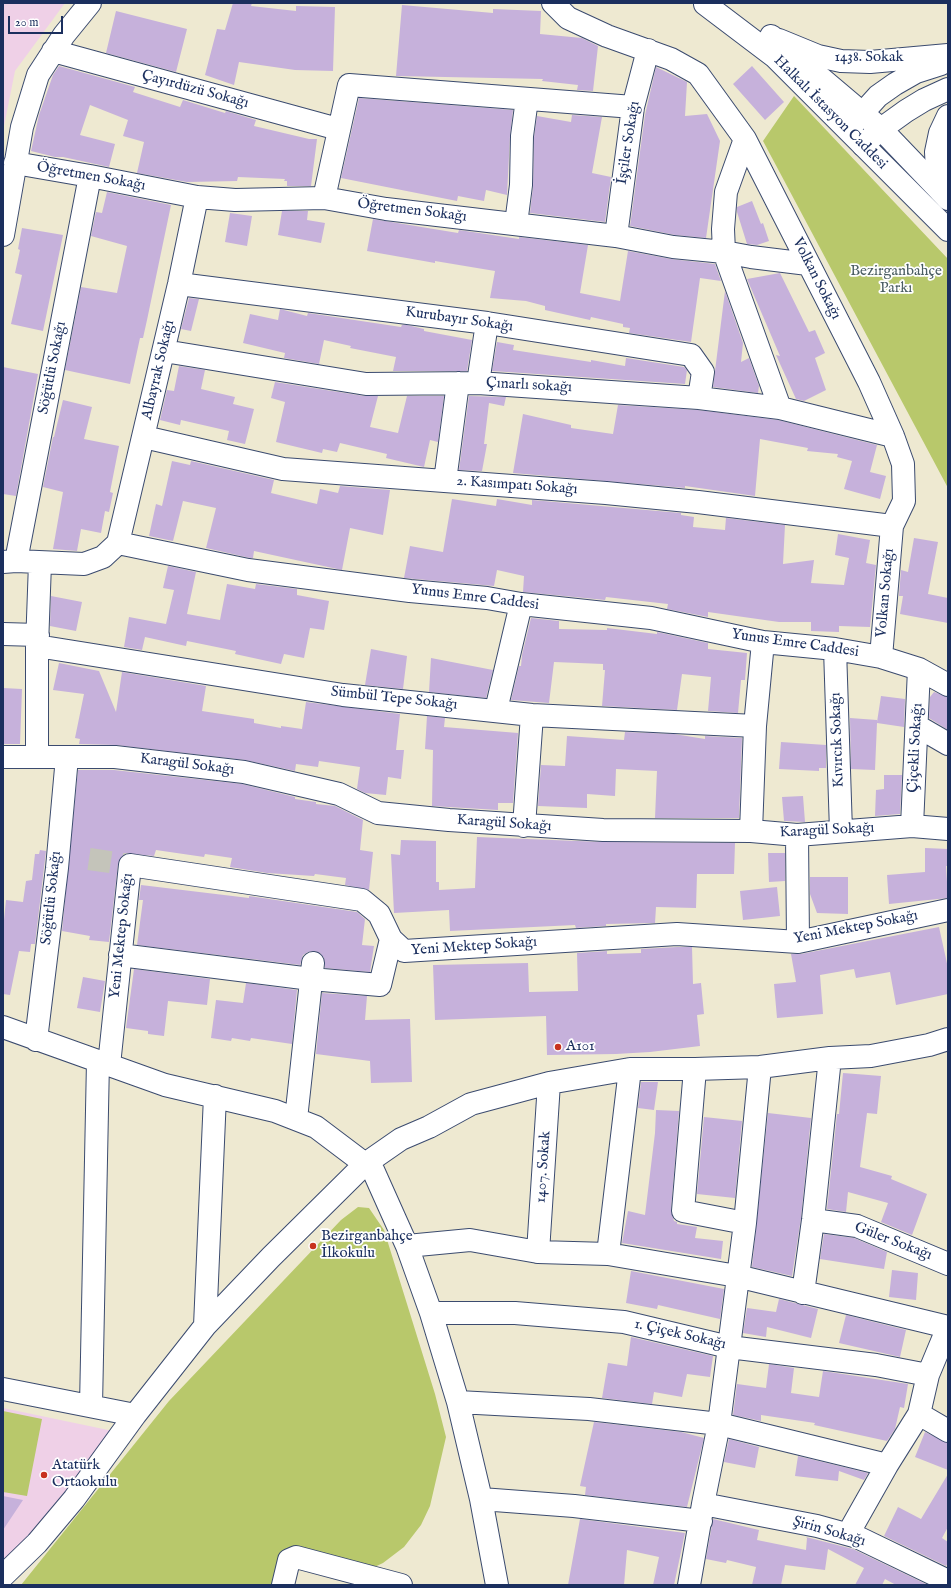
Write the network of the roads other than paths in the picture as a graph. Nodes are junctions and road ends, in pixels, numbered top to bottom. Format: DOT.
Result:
graph roads {
  1 [pos="90,3"];
  2 [pos="553,3"];
  3 [pos="703,4"];
  4 [pos="771,36"];
  5 [pos="648,50"];
  6 [pos="53,51"];
  7 [pos="948,55"];
  8 [pos="948,62"];
  9 [pos="948,90"];
  10 [pos="528,99"];
  11 [pos="633,107"];
  12 [pos="862,114"];
  13 [pos="948,116"];
  14 [pos="338,129"];
  15 [pos="881,129"];
  16 [pos="847,130"];
  17 [pos="745,139"];
  18 [pos="862,145"];
  19 [pos="16,163"];
  20 [pos="90,176"];
  21 [pos="945,196"];
  22 [pos="197,197"];
  23 [pos="324,198"];
  24 [pos="516,224"];
  25 [pos="948,230"];
  26 [pos="3,235"];
  27 [pos="616,236"];
  28 [pos="724,252"];
  29 [pos="808,264"];
  30 [pos="179,284"];
  31 [pos="487,323"];
  32 [pos="164,351"];
  33 [pos="468,383"];
  34 [pos="699,398"];
  35 [pos="780,408"];
  36 [pos="893,436"];
  37 [pos="144,437"];
  38 [pos="445,481"];
  39 [pos="892,526"];
  40 [pos="118,543"];
  41 [pos="9,561"];
  42 [pos="40,563"];
  43 [pos="520,604"];
  44 [pos="3,634"];
  45 [pos="37,640"];
  46 [pos="763,642"];
  47 [pos="835,649"];
  48 [pos="881,657"];
  49 [pos="919,669"];
  50 [pos="948,685"];
  51 [pos="496,710"];
  52 [pos="532,715"];
  53 [pos="755,726"];
  54 [pos="917,726"];
  55 [pos="948,744"];
  56 [pos="3,757"];
  57 [pos="37,757"];
  58 [pos="67,757"];
  59 [pos="524,826"];
  60 [pos="912,826"];
  61 [pos="948,829"];
  62 [pos="751,831"];
  63 [pos="841,831"];
  64 [pos="797,835"];
  65 [pos="948,910"];
  66 [pos="391,939"];
  67 [pos="798,942"];
  68 [pos="120,955"];
  69 [pos="312,971"];
  70 [pos="3,1027"];
  71 [pos="948,1039"];
  72 [pos="36,1040"];
  73 [pos="830,1058"];
  74 [pos="103,1063"];
  75 [pos="760,1067"];
  76 [pos="630,1069"];
  77 [pos="695,1070"];
  78 [pos="549,1083"];
  79 [pos="215,1096"];
  80 [pos="296,1119"];
  81 [pos="365,1164"];
  82 [pos="813,1220"];
  83 [pos="745,1223"];
  84 [pos="407,1246"];
  85 [pos="538,1252"];
  86 [pos="608,1254"];
  87 [pos="948,1264"];
  88 [pos="737,1276"];
  89 [pos="803,1293"];
  90 [pos="431,1313"];
  91 [pos="206,1326"];
  92 [pos="948,1327"];
  93 [pos="729,1347"];
  94 [pos="928,1375"];
  95 [pos="3,1389"];
  96 [pos="458,1402"];
  97 [pos="91,1406"];
  98 [pos="919,1414"];
  99 [pos="134,1415"];
  100 [pos="719,1424"];
  101 [pos="948,1431"];
  102 [pos="887,1466"];
  103 [pos="481,1500"];
  104 [pos="702,1512"];
  105 [pos="848,1534"];
  106 [pos="3,1576"];
  107 [pos="948,1581"];
  108 [pos="283,1585"];
  109 [pos="400,1585"];
  110 [pos="497,1585"];
  111 [pos="689,1585"];
  1 -- 6 [label="street"];
  2 -- 5 [label="street, Volkan Sokağı"];
  3 -- 4 [label="street, Halkalı İstasyon Caddesi"];
  3 -- 16 [label="street, Halkalı İstasyon Caddesi"];
  4 -- 7 [label="street, 1438. Sokak"];
  4 -- 12 [label="street, Halkalı İstasyon Caddesi"];
  5 -- 11 [label="street, İşçiler Sokağı"];
  5 -- 17 [label="street, Volkan Sokağı"];
  6 -- 14 [label="street, Çayırdüzü Sokağı"];
  6 -- 19 [label="street"];
  8 -- 12 [label="street, 1438. Sokak"];
  9 -- 15 [label="street"];
  10 -- 11 [label="street"];
  10 -- 14 [label="street"];
  10 -- 24 [label="street"];
  11 -- 27 [label="street, İşçiler Sokağı"];
  12 -- 15 [label="street, Halkalı İstasyon Caddesi"];
  12 -- 16 [label="street, 1438. Sokak"];
  13 -- 21 [label="street"];
  14 -- 23 [label="street"];
  15 -- 18 [label="street"];
  15 -- 21 [label="street, Halkalı İstasyon Caddesi"];
  16 -- 18 [label="street, Halkalı İstasyon Caddesi"];
  17 -- 28 [label="street"];
  17 -- 29 [label="street, Volkan Sokağı"];
  18 -- 25 [label="street, Halkalı İstasyon Caddesi"];
  19 -- 20 [label="street, Öğretmen Sokağı"];
  19 -- 26 [label="street"];
  20 -- 22 [label="street, Öğretmen Sokağı"];
  20 -- 41 [label="street, Söğütlü Sokağı"];
  22 -- 23 [label="street, Öğretmen Sokağı"];
  22 -- 30 [label="street, Albayrak Sokağı"];
  23 -- 24 [label="street, Öğretmen Sokağı"];
  24 -- 27 [label="street, Öğretmen Sokağı"];
  27 -- 28 [label="street, Öğretmen Sokağı"];
  28 -- 29 [label="street, Öğretmen Sokağı"];
  28 -- 35 [label="street"];
  29 -- 36 [label="street, Volkan Sokağı"];
  30 -- 31 [label="street, Kurubayır Sokağı"];
  30 -- 32 [label="street, Albayrak Sokağı"];
  31 -- 33 [label="street"];
  31 -- 34 [label="street, Kurubayır Sokağı"];
  32 -- 33 [label="street, Çınarlı sokağı"];
  32 -- 37 [label="street, Albayrak Sokağı"];
  33 -- 34 [label="street, Çınarlı sokağı"];
  33 -- 38 [label="street"];
  34 -- 35 [label="street, Çınarlı sokağı"];
  35 -- 36 [label="street, Çınarlı sokağı"];
  36 -- 39 [label="street, Volkan Sokağı"];
  37 -- 38 [label="street, 2. Kasımpatı Sokağı"];
  37 -- 40 [label="street, Albayrak Sokağı"];
  38 -- 39 [label="street, 2. Kasımpatı Sokağı"];
  39 -- 48 [label="street, Volkan Sokağı"];
  40 -- 42 [label="street"];
  40 -- 43 [label="street, Yunus Emre Caddesi"];
  41 -- 42 [label="street"];
  42 -- 45 [label="street"];
  43 -- 46 [label="street, Yunus Emre Caddesi"];
  43 -- 51 [label="street"];
  44 -- 45 [label="street, Sümbül Tepe Sokağı"];
  45 -- 51 [label="street, Sümbül Tepe Sokağı"];
  45 -- 57 [label="street"];
  46 -- 47 [label="street, Yunus Emre Caddesi"];
  46 -- 53 [label="street"];
  47 -- 48 [label="street, Yunus Emre Caddesi"];
  47 -- 63 [label="street, Kıvırcık Sokağı"];
  48 -- 49 [label="street, Yunus Emre Caddesi"];
  49 -- 50 [label="street, Yunus Emre Caddesi"];
  49 -- 54 [label="street, Çiçekli Sokağı"];
  51 -- 52 [label="street, Sümbül Tepe Sokağı"];
  52 -- 53 [label="street, Sümbül Tepe Sokağı"];
  52 -- 59 [label="street"];
  53 -- 62 [label="street"];
  54 -- 55 [label="street"];
  54 -- 60 [label="street, Çiçekli Sokağı"];
  56 -- 57 [label="street, Karagül Sokağı"];
  57 -- 58 [label="street, Karagül Sokağı"];
  58 -- 59 [label="street, Karagül Sokağı"];
  58 -- 72 [label="street, Söğütlü Sokağı"];
  59 -- 62 [label="street, Karagül Sokağı"];
  60 -- 61 [label="street, Karagül Sokağı"];
  60 -- 63 [label="street, Karagül Sokağı"];
  62 -- 64 [label="street, Karagül Sokağı"];
  63 -- 64 [label="street, Karagül Sokağı"];
  64 -- 67 [label="street"];
  65 -- 67 [label="street, Yeni Mektep Sokağı"];
  66 -- 67 [label="street, Yeni Mektep Sokağı"];
  66 -- 68 [label="street, Yeni Mektep Sokağı"];
  66 -- 69 [label="street"];
  68 -- 69 [label="street"];
  68 -- 74 [label="street, Yeni Mektep Sokağı"];
  69 -- 80 [label="street"];
  70 -- 72 [label="street"];
  71 -- 73 [label="street"];
  72 -- 74 [label="street"];
  73 -- 75 [label="street"];
  73 -- 82 [label="street"];
  74 -- 79 [label="street"];
  74 -- 97 [label="street, Yeni Mektep Sokağı"];
  75 -- 77 [label="street"];
  75 -- 83 [label="street"];
  76 -- 77 [label="street"];
  76 -- 78 [label="street"];
  76 -- 86 [label="street"];
  77 -- 83 [label="street"];
  78 -- 81 [label="street"];
  78 -- 85 [label="street, 1407. Sokak"];
  79 -- 80 [label="street"];
  79 -- 91 [label="street"];
  80 -- 81 [label="street"];
  81 -- 84 [label="street"];
  81 -- 91 [label="street"];
  82 -- 87 [label="street, Güler Sokağı"];
  82 -- 89 [label="street"];
  83 -- 88 [label="street"];
  84 -- 85 [label="street"];
  84 -- 90 [label="street"];
  85 -- 86 [label="street"];
  86 -- 88 [label="street"];
  88 -- 89 [label="street"];
  88 -- 93 [label="street"];
  89 -- 92 [label="street"];
  90 -- 93 [label="street, 1. Çiçek Sokağı"];
  90 -- 96 [label="street"];
  91 -- 99 [label="street"];
  92 -- 94 [label="street"];
  93 -- 94 [label="street, 1. Çiçek Sokağı"];
  93 -- 100 [label="street"];
  94 -- 98 [label="street"];
  95 -- 97 [label="street"];
  96 -- 100 [label="street"];
  96 -- 103 [label="street"];
  97 -- 99 [label="street"];
  98 -- 101 [label="street"];
  98 -- 102 [label="street"];
  99 -- 106 [label="street"];
  100 -- 102 [label="street"];
  100 -- 104 [label="street"];
  102 -- 105 [label="street"];
  103 -- 104 [label="street, Şirin Sokağı"];
  103 -- 110 [label="street"];
  104 -- 105 [label="street, Şirin Sokağı"];
  104 -- 111 [label="street"];
  105 -- 107 [label="street, Şirin Sokağı"];
  108 -- 109 [label="street"];
}
